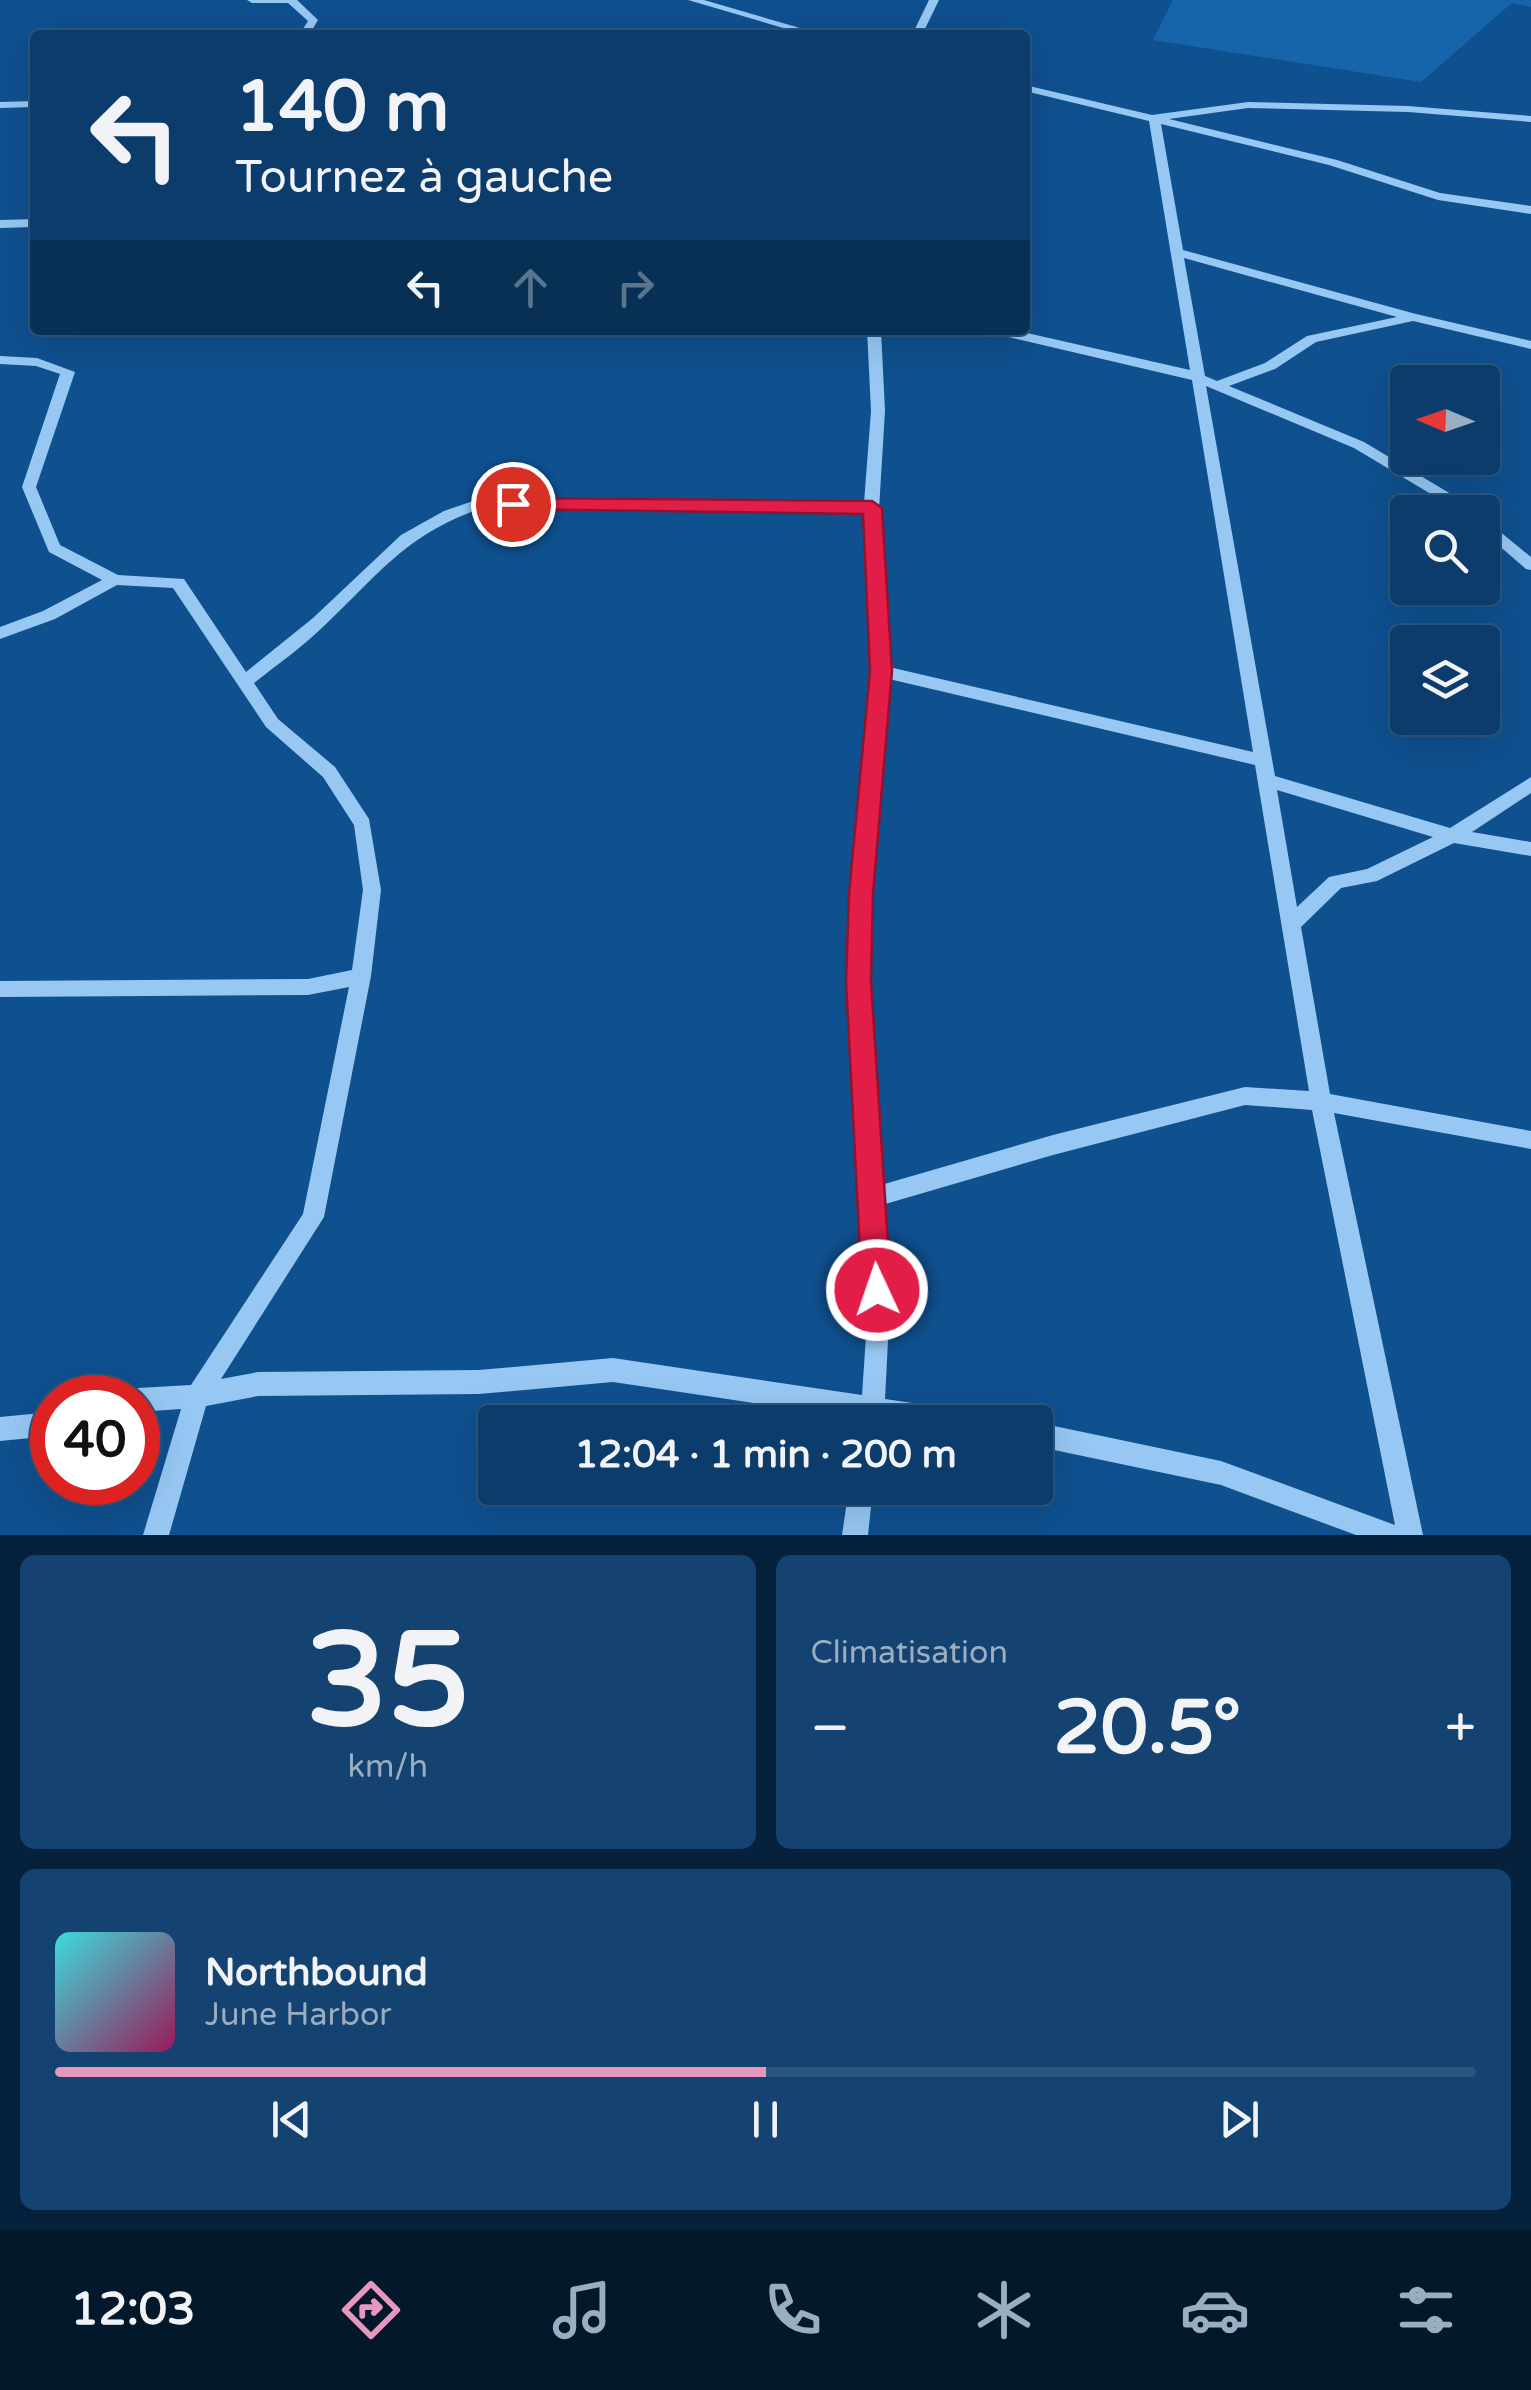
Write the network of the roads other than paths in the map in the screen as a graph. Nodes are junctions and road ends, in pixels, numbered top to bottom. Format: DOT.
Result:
graph roads {
  1 [pos="252,0"];
  2 [pos="290,0"];
  3 [pos="693,0"];
  4 [pos="934,0"];
  5 [pos="307,30"];
  6 [pos="801,30"];
  7 [pos="919,30"];
  8 [pos="1030,89"];
  9 [pos="0,104"];
  10 [pos="30,104"];
  11 [pos="1154,118"];
  12 [pos="1531,119"];
  13 [pos="1531,210"];
  14 [pos="30,223"];
  15 [pos="0,224"];
  16 [pos="1177,252"];
  17 [pos="1412,317"];
  18 [pos="874,335"];
  19 [pos="1017,335"];
  20 [pos="1531,345"];
  21 [pos="0,360"];
  22 [pos="1198,378"];
  23 [pos="1218,386"];
  24 [pos="1444,495"];
  25 [pos="872,508"];
  26 [pos="1500,538"];
  27 [pos="1531,565"];
  28 [pos="114,580"];
  29 [pos="0,633"];
  30 [pos="881,671"];
  31 [pos="246,681"];
  32 [pos="1267,771"];
  33 [pos="1531,784"];
  34 [pos="1452,836"];
  35 [pos="1531,849"];
  36 [pos="1293,923"];
  37 [pos="361,976"];
  38 [pos="0,990"];
  39 [pos="1321,1101"];
  40 [pos="1531,1140"];
  41 [pos="872,1198"];
  42 [pos="196,1396"];
  43 [pos="160,1398"];
  44 [pos="810,1405"];
  45 [pos="873,1405"];
  46 [pos="30,1426"];
  47 [pos="0,1429"];
  48 [pos="1053,1438"];
  49 [pos="859,1505"];
  50 [pos="156,1535"];
  51 [pos="855,1535"];
  52 [pos="1390,1535"];
  53 [pos="1410,1535"];
  1 -- 2 [label="street"];
  2 -- 5 [label="street"];
  3 -- 6 [label="street"];
  4 -- 7 [label="street"];
  8 -- 11 [label="street"];
  9 -- 10 [label="street"];
  11 -- 12 [label="street"];
  11 -- 13 [label="street"];
  11 -- 16 [label="street"];
  14 -- 15 [label="street"];
  16 -- 17 [label="street"];
  16 -- 22 [label="street"];
  17 -- 20 [label="street"];
  17 -- 23 [label="street"];
  18 -- 25 [label="street"];
  19 -- 22 [label="street"];
  21 -- 28 [label="street"];
  22 -- 23 [label="street"];
  22 -- 32 [label="street"];
  23 -- 24 [label="street"];
  25 -- 30 [label="street"];
  25 -- 31 [label="street"];
  26 -- 27 [label="street"];
  28 -- 29 [label="street"];
  28 -- 31 [label="street"];
  30 -- 32 [label="street"];
  30 -- 41 [label="street"];
  31 -- 37 [label="street"];
  32 -- 34 [label="street"];
  32 -- 36 [label="street"];
  33 -- 34 [label="street"];
  34 -- 35 [label="street"];
  34 -- 36 [label="street"];
  36 -- 39 [label="street"];
  37 -- 38 [label="street"];
  37 -- 42 [label="street"];
  39 -- 40 [label="street"];
  39 -- 41 [label="street"];
  39 -- 53 [label="street"];
  41 -- 45 [label="street"];
  42 -- 43 [label="street"];
  42 -- 44 [label="street"];
  42 -- 50 [label="street"];
  46 -- 47 [label="street"];
  48 -- 52 [label="street"];
  49 -- 51 [label="street"];
}
